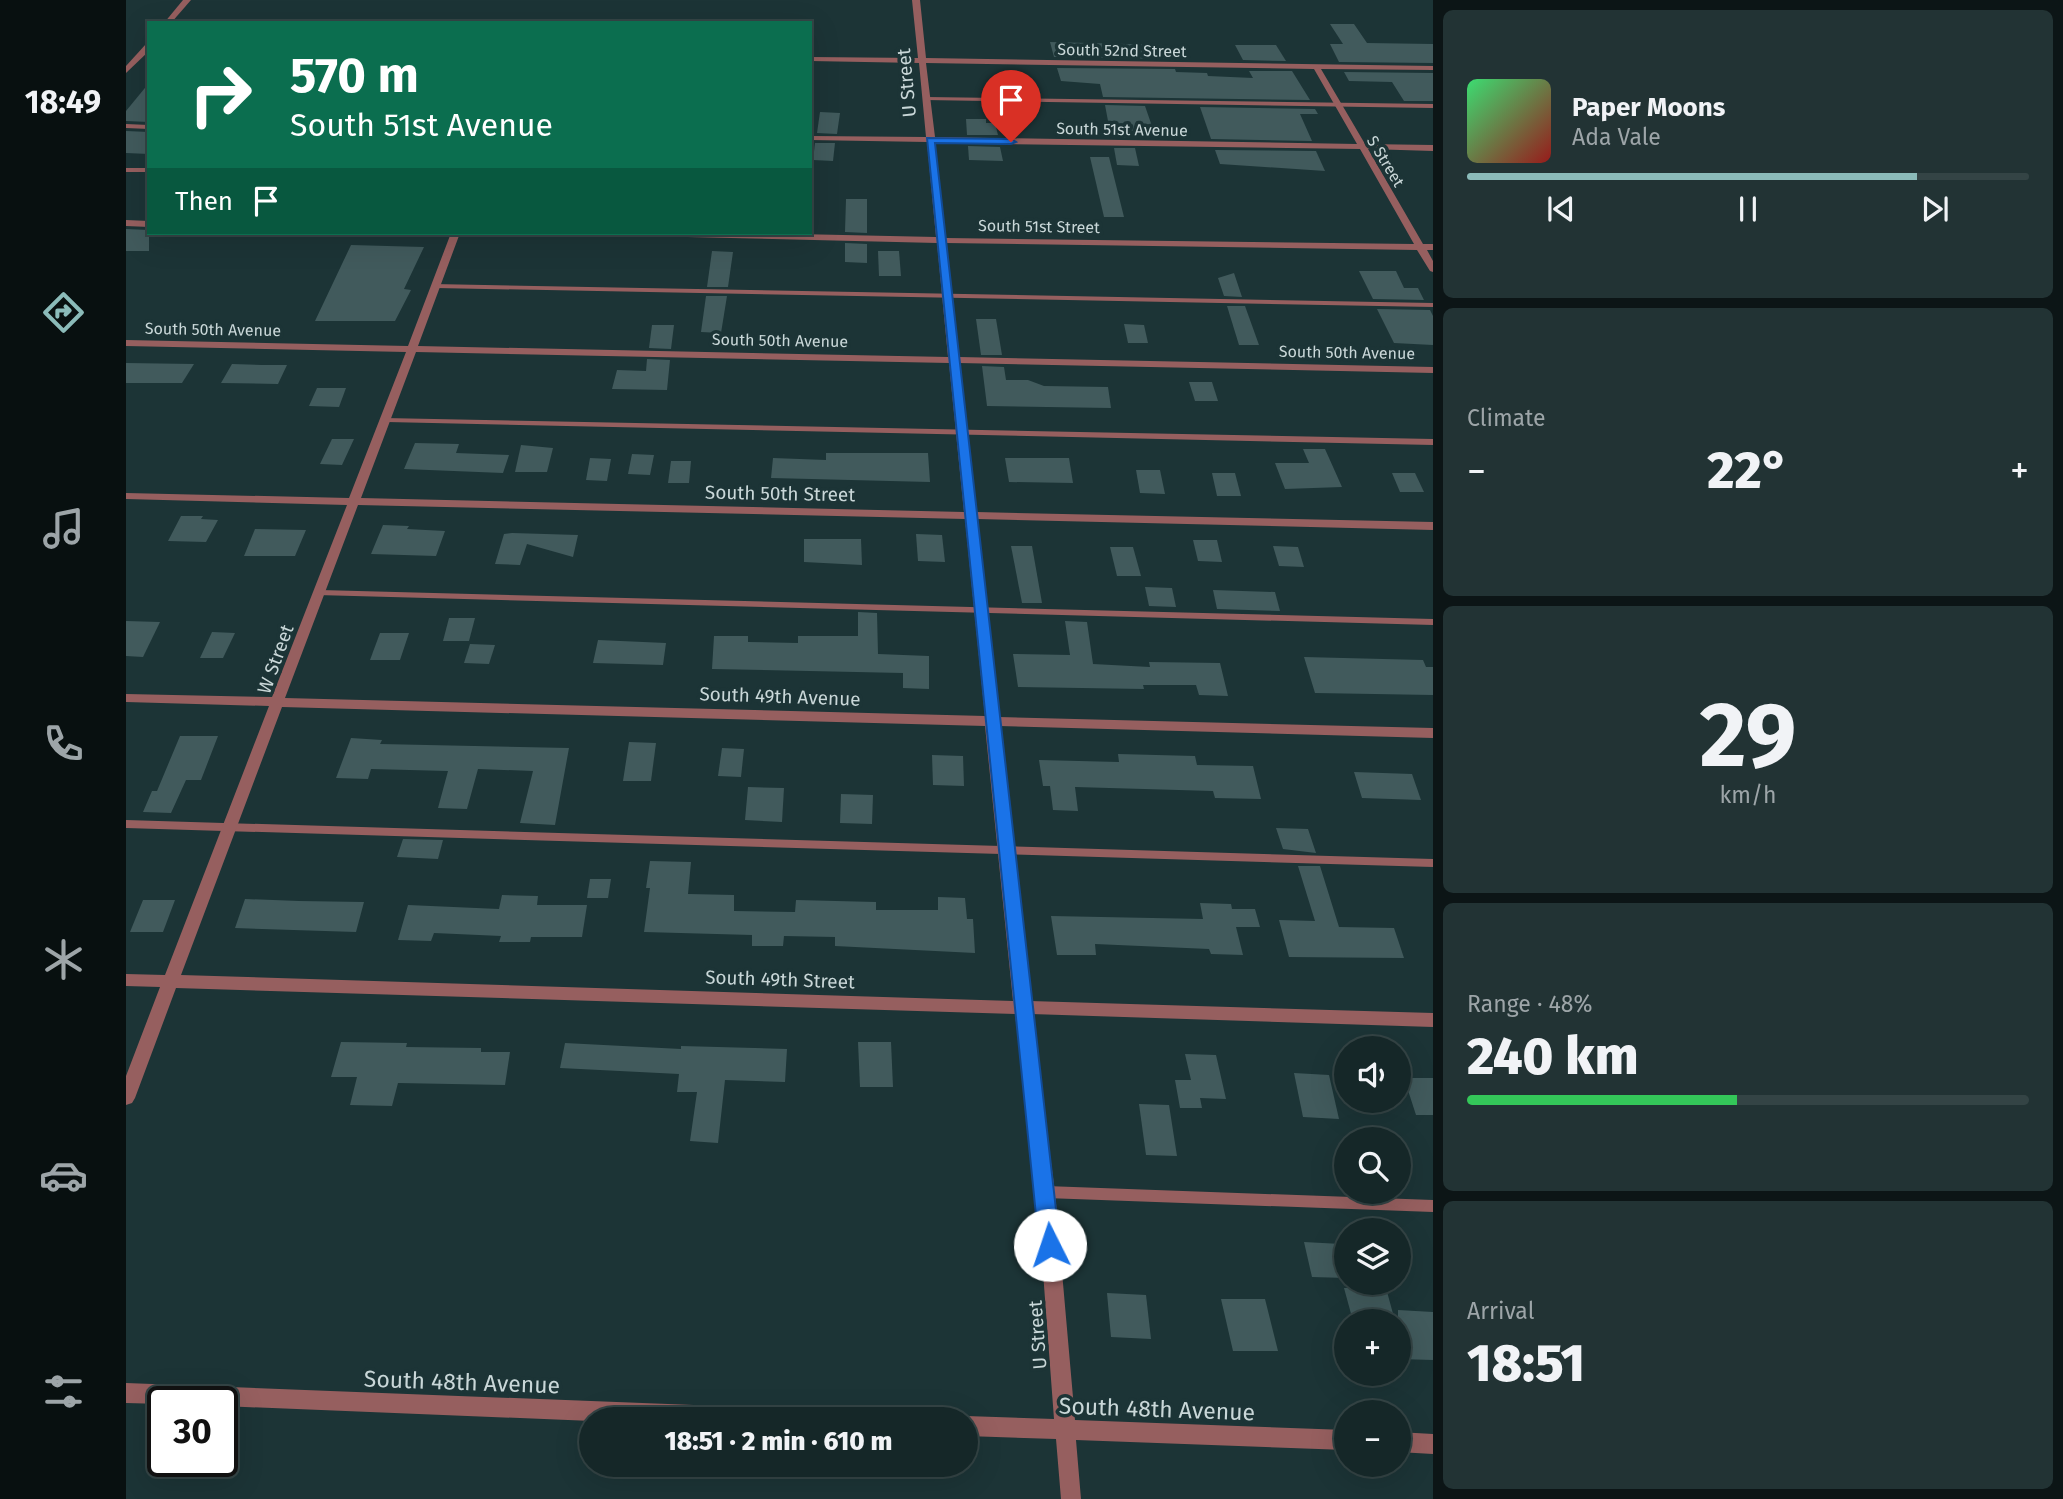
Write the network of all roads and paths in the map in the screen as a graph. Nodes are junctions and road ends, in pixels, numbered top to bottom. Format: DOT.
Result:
graph roads {
  1 [pos="187,0"];
  2 [pos="916,0"];
  3 [pos="169,21"];
  4 [pos="147,50"];
  5 [pos="812,60"];
  6 [pos="923,61"];
  7 [pos="1315,66"];
  8 [pos="1433,68"];
  9 [pos="126,71"];
  10 [pos="927,99"];
  11 [pos="1337,104"];
  12 [pos="1433,106"];
  13 [pos="126,126"];
  14 [pos="147,127"];
  15 [pos="812,138"];
  16 [pos="930,140"];
  17 [pos="1361,147"];
  18 [pos="1433,148"];
  19 [pos="126,170"];
  20 [pos="147,170"];
  21 [pos="126,223"];
  22 [pos="147,224"];
  23 [pos="456,235"];
  24 [pos="742,235"];
  25 [pos="939,239"];
  26 [pos="1422,247"];
  27 [pos="1433,247"];
  28 [pos="1433,269"];
  29 [pos="436,286"];
  30 [pos="946,294"];
  31 [pos="1433,305"];
  32 [pos="126,343"];
  33 [pos="414,349"];
  34 [pos="954,360"];
  35 [pos="1433,370"];
  36 [pos="387,420"];
  37 [pos="961,432"];
  38 [pos="1433,442"];
  39 [pos="126,496"];
  40 [pos="356,501"];
  41 [pos="970,515"];
  42 [pos="1433,526"];
  43 [pos="320,593"];
  44 [pos="980,610"];
  45 [pos="1433,622"];
  46 [pos="126,698"];
  47 [pos="280,702"];
  48 [pos="991,721"];
  49 [pos="1433,733"];
  50 [pos="126,824"];
  51 [pos="231,827"];
  52 [pos="1005,850"];
  53 [pos="1433,863"];
  54 [pos="126,980"];
  55 [pos="171,982"];
  56 [pos="1022,1007"];
  57 [pos="1433,1020"];
  58 [pos="126,1098"];
  59 [pos="1046,1192"];
  60 [pos="1433,1206"];
  61 [pos="126,1393"];
  62 [pos="579,1411"];
  63 [pos="978,1426"];
  64 [pos="1064,1430"];
  65 [pos="1334,1440"];
  66 [pos="1411,1443"];
  67 [pos="1433,1444"];
  68 [pos="1071,1499"];
  1 -- 3 [label="street"];
  2 -- 6 [label="street, U Street"];
  4 -- 9 [label="street"];
  5 -- 6 [label="street, South 52nd Street"];
  6 -- 7 [label="street, South 52nd Street"];
  6 -- 10 [label="street, U Street"];
  7 -- 8 [label="street, South 52nd Street"];
  7 -- 11 [label="street, S Street"];
  10 -- 11 [label="lane"];
  10 -- 16 [label="street, U Street"];
  11 -- 12 [label="lane"];
  11 -- 17 [label="street, S Street"];
  13 -- 14 [label="street"];
  15 -- 16 [label="street, South 51st Avenue"];
  16 -- 17 [label="street, South 51st Avenue"];
  16 -- 25 [label="street, U Street"];
  17 -- 18 [label="street, South 51st Avenue"];
  17 -- 26 [label="street, S Street"];
  19 -- 20 [label="lane"];
  21 -- 22 [label="street"];
  23 -- 29 [label="street, W Street"];
  24 -- 25 [label="street, South 51st Street"];
  25 -- 26 [label="street, South 51st Street"];
  25 -- 30 [label="street, U Street"];
  26 -- 27 [label="street, South 51st Street"];
  26 -- 28 [label="street, S Street"];
  29 -- 30 [label="lane"];
  29 -- 33 [label="street, W Street"];
  30 -- 31 [label="lane"];
  30 -- 34 [label="street, U Street"];
  32 -- 33 [label="street, South 50th Avenue"];
  33 -- 34 [label="street, South 50th Avenue"];
  33 -- 36 [label="street, W Street"];
  34 -- 35 [label="street, South 50th Avenue"];
  34 -- 37 [label="street, U Street"];
  36 -- 37 [label="lane"];
  36 -- 40 [label="street, W Street"];
  37 -- 38 [label="lane"];
  37 -- 41 [label="street, U Street"];
  39 -- 40 [label="street, South 50th Street"];
  40 -- 41 [label="street, South 50th Street"];
  40 -- 43 [label="street, W Street"];
  41 -- 42 [label="street, South 50th Street"];
  41 -- 44 [label="street, U Street"];
  43 -- 44 [label="lane"];
  43 -- 47 [label="street, W Street"];
  44 -- 45 [label="lane"];
  44 -- 48 [label="street, U Street"];
  46 -- 47 [label="street, South 49th Avenue"];
  47 -- 48 [label="street, South 49th Avenue"];
  47 -- 51 [label="street, W Street"];
  48 -- 49 [label="street, South 49th Avenue"];
  48 -- 52 [label="street, U Street"];
  50 -- 51 [label="lane"];
  51 -- 52 [label="lane"];
  51 -- 55 [label="street, W Street"];
  52 -- 53 [label="lane"];
  52 -- 56 [label="street, U Street"];
  54 -- 55 [label="street, South 49th Street"];
  55 -- 56 [label="street, South 49th Street"];
  55 -- 58 [label="street, W Street"];
  56 -- 57 [label="street, South 49th Street"];
  56 -- 59 [label="street, U Street"];
  59 -- 60 [label="lane"];
  59 -- 64 [label="street, U Street"];
  61 -- 62 [label="street, South 48th Avenue"];
  63 -- 64 [label="street, South 48th Avenue"];
  64 -- 65 [label="street, South 48th Avenue"];
  64 -- 68 [label="street, U Street"];
  66 -- 67 [label="street"];
}
